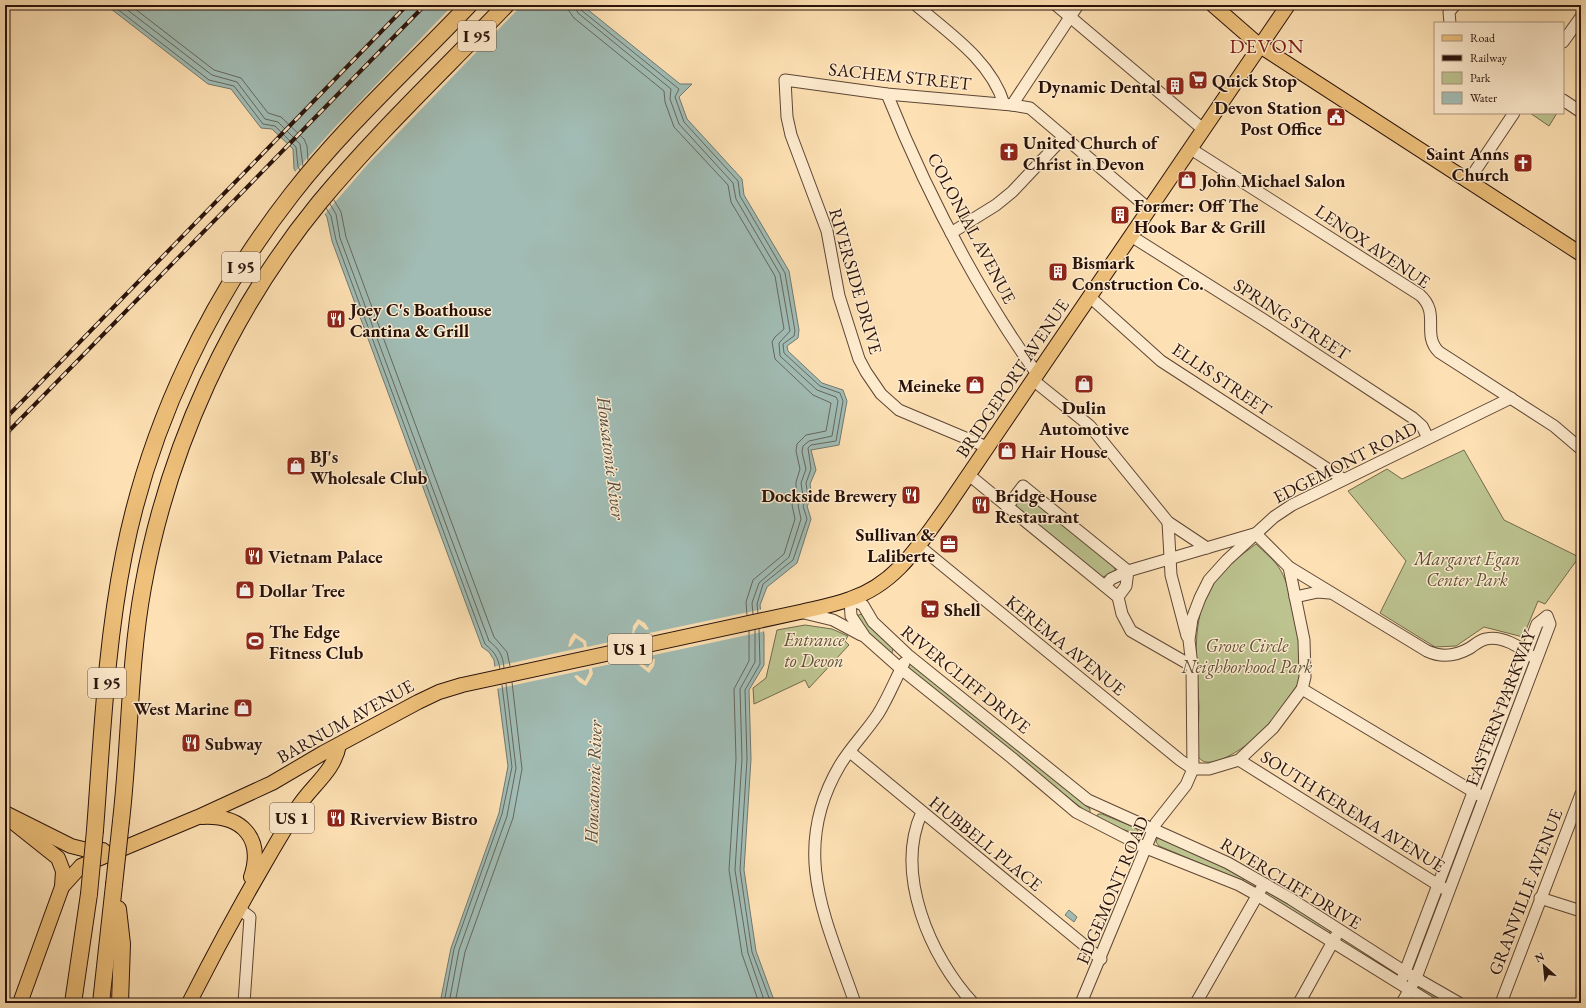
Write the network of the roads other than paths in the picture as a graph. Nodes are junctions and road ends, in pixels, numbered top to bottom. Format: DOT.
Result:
graph roads {
  1 [pos="469,5"];
  2 [pos="506,5"];
  3 [pos="916,5"];
  4 [pos="1056,5"];
  5 [pos="1078,5"];
  6 [pos="1213,5"];
  7 [pos="1288,5"];
  8 [pos="1070,17"];
  9 [pos="1581,17"];
  10 [pos="1564,41"];
  11 [pos="1260,46"];
  12 [pos="785,80"];
  13 [pos="887,94"];
  14 [pos="1564,101"];
  15 [pos="1008,104"];
  16 [pos="1581,112"];
  17 [pos="1513,114"];
  18 [pos="1204,130"];
  19 [pos="1063,138"];
  20 [pos="1191,149"];
  21 [pos="1469,180"];
  22 [pos="1149,209"];
  23 [pos="951,233"];
  24 [pos="1131,236"];
  25 [pos="1581,254"];
  26 [pos="1090,297"];
  27 [pos="1035,377"];
  28 [pos="1510,398"];
  29 [pos="1428,438"];
  30 [pos="987,448"];
  31 [pos="1581,449"];
  32 [pos="969,475"];
  33 [pos="1343,480"];
  34 [pos="1007,507"];
  35 [pos="1168,522"];
  36 [pos="1256,534"];
  37 [pos="919,546"];
  38 [pos="1207,548"];
  39 [pos="1169,559"];
  40 [pos="1289,567"];
  41 [pos="1128,571"];
  42 [pos="1105,586"];
  43 [pos="1331,593"];
  44 [pos="1295,596"];
  45 [pos="1118,598"];
  46 [pos="850,599"];
  47 [pos="794,614"];
  48 [pos="865,637"];
  49 [pos="1189,640"];
  50 [pos="1527,652"];
  51 [pos="908,655"];
  52 [pos="1536,660"];
  53 [pos="1192,666"];
  54 [pos="901,669"];
  55 [pos="1302,689"];
  56 [pos="339,745"];
  57 [pos="850,752"];
  58 [pos="1239,760"];
  59 [pos="1193,769"];
  60 [pos="1479,794"];
  61 [pos="1581,794"];
  62 [pos="1099,806"];
  63 [pos="922,812"];
  64 [pos="5,814"];
  65 [pos="198,817"];
  66 [pos="1090,820"];
  67 [pos="1154,828"];
  68 [pos="124,848"];
  69 [pos="1146,848"];
  70 [pos="1264,883"];
  71 [pos="114,885"];
  72 [pos="1439,885"];
  73 [pos="62,887"];
  74 [pos="1449,892"];
  75 [pos="247,893"];
  76 [pos="1257,895"];
  77 [pos="1540,898"];
  78 [pos="238,908"];
  79 [pos="1581,911"];
  80 [pos="1339,930"];
  81 [pos="1333,942"];
  82 [pos="1101,959"];
  83 [pos="78,971"];
  84 [pos="1405,972"];
  85 [pos="1416,978"];
  86 [pos="1400,984"];
  87 [pos="1409,990"];
  88 [pos="20,1003"];
  89 [pos="66,1003"];
  90 [pos="73,1003"];
  91 [pos="101,1003"];
  92 [pos="120,1003"];
  93 [pos="189,1003"];
  94 [pos="244,1003"];
  95 [pos="855,1003"];
  96 [pos="973,1003"];
  97 [pos="1081,1003"];
  98 [pos="1196,1003"];
  99 [pos="1299,1003"];
  100 [pos="1402,1003"];
  101 [pos="1431,1003"];
  102 [pos="1459,1003"];
  103 [pos="1501,1003"];
  1 -- 83 [label="highway, I 95, bridge"];
  2 -- 71 [label="highway, I 95, bridge"];
  3 -- 15 [label="street"];
  4 -- 8 [label="street"];
  5 -- 8 [label="street"];
  6 -- 11 [label="main road"];
  7 -- 11 [label="main road, BRIDGEPORT AVENUE / US 1"];
  8 -- 15 [label="street"];
  8 -- 18 [label="street"];
  9 -- 10 [label="street"];
  11 -- 18 [label="main road, BRIDGEPORT AVENUE / US 1"];
  11 -- 21 [label="main road"];
  12 -- 13 [label="street, SACHEM STREET"];
  12 -- 30 [label="street, RIVERSIDE DRIVE"];
  13 -- 15 [label="street, SACHEM STREET"];
  13 -- 23 [label="street, COLONIAL AVENUE"];
  14 -- 16 [label="street"];
  15 -- 19 [label="street, SACHEM STREET"];
  17 -- 21 [label="street"];
  18 -- 20 [label="main road, BRIDGEPORT AVENUE / US 1"];
  19 -- 22 [label="street, SACHEM STREET"];
  19 -- 23 [label="street"];
  20 -- 22 [label="main road, BRIDGEPORT AVENUE / US 1"];
  20 -- 28 [label="street, LENOX AVENUE"];
  21 -- 25 [label="main road"];
  22 -- 24 [label="main road, BRIDGEPORT AVENUE / US 1"];
  23 -- 27 [label="street, COLONIAL AVENUE"];
  24 -- 26 [label="main road, BRIDGEPORT AVENUE / US 1"];
  24 -- 29 [label="street, SPRING STREET"];
  26 -- 27 [label="main road, BRIDGEPORT AVENUE / US 1"];
  26 -- 33 [label="street, ELLIS STREET"];
  27 -- 30 [label="main road, BRIDGEPORT AVENUE / US 1"];
  27 -- 35 [label="street, COLONIAL AVENUE"];
  28 -- 29 [label="street, EDGEMONT ROAD"];
  28 -- 31 [label="street, LENOX AVENUE"];
  29 -- 33 [label="street, EDGEMONT ROAD"];
  30 -- 32 [label="main road, BRIDGEPORT AVENUE / US 1"];
  32 -- 34 [label="street"];
  32 -- 37 [label="main road, BRIDGEPORT AVENUE / US 1"];
  33 -- 36 [label="street, EDGEMONT ROAD"];
  34 -- 41 [label="street"];
  34 -- 42 [label="street"];
  35 -- 38 [label="street, COLONIAL AVENUE"];
  35 -- 39 [label="street"];
  36 -- 38 [label="street"];
  36 -- 40 [label="street"];
  36 -- 49 [label="street, EDGEMONT ROAD"];
  37 -- 46 [label="main road, BRIDGEPORT AVENUE / US 1"];
  37 -- 59 [label="street, KEREMA AVENUE"];
  38 -- 39 [label="street"];
  39 -- 41 [label="street"];
  39 -- 49 [label="street"];
  40 -- 43 [label="street"];
  40 -- 44 [label="street"];
  41 -- 42 [label="street"];
  41 -- 45 [label="street"];
  42 -- 45 [label="street"];
  43 -- 44 [label="street"];
  43 -- 50 [label="street"];
  44 -- 55 [label="street"];
  45 -- 53 [label="street"];
  46 -- 47 [label="main road, BRIDGEPORT AVENUE / US 1"];
  46 -- 48 [label="street, RIVERCLIFF DRIVE"];
  46 -- 51 [label="street, RIVERCLIFF DRIVE"];
  47 -- 48 [label="street, RIVERCLIFF DRIVE"];
  47 -- 56 [label="main road, BARNUM AVENUE / US 1"];
  48 -- 54 [label="street, RIVERCLIFF DRIVE"];
  49 -- 53 [label="street, EDGEMONT ROAD"];
  50 -- 52 [label="street"];
  50 -- 52 [label="street, EASTERN PARKWAY"];
  50 -- 60 [label="street, EASTERN PARKWAY"];
  51 -- 54 [label="street"];
  51 -- 62 [label="street, RIVERCLIFF DRIVE"];
  52 -- 60 [label="street, EASTERN PARKWAY"];
  53 -- 59 [label="street, EDGEMONT ROAD"];
  54 -- 57 [label="street"];
  54 -- 66 [label="street, RIVERCLIFF DRIVE"];
  55 -- 58 [label="street"];
  55 -- 60 [label="street"];
  56 -- 65 [label="main road, BARNUM AVENUE / US 1"];
  56 -- 75 [label="main road, US 1"];
  57 -- 63 [label="street, HUBBELL PLACE"];
  57 -- 95 [label="street"];
  58 -- 59 [label="street"];
  58 -- 72 [label="street, SOUTH KEREMA AVENUE"];
  59 -- 67 [label="street, EDGEMONT ROAD"];
  60 -- 72 [label="street, EASTERN PARKWAY"];
  60 -- 74 [label="street, EASTERN PARKWAY"];
  61 -- 77 [label="street, GRANVILLE AVENUE"];
  62 -- 66 [label="street"];
  62 -- 67 [label="street, RIVERCLIFF DRIVE"];
  63 -- 82 [label="street, HUBBELL PLACE"];
  63 -- 96 [label="street"];
  64 -- 68 [label="main road"];
  64 -- 73 [label="main road"];
  65 -- 68 [label="main road, BARNUM AVENUE / US 1"];
  65 -- 75 [label="main road"];
  66 -- 69 [label="street, RIVERCLIFF DRIVE"];
  67 -- 69 [label="street, EDGEMONT ROAD"];
  67 -- 70 [label="street, RIVERCLIFF DRIVE"];
  68 -- 73 [label="main road, BARNUM AVENUE / US 1"];
  69 -- 76 [label="street, RIVERCLIFF DRIVE"];
  69 -- 82 [label="street, EDGEMONT ROAD"];
  70 -- 76 [label="street"];
  70 -- 80 [label="street, RIVERCLIFF DRIVE"];
  71 -- 91 [label="highway, I 95"];
  71 -- 92 [label="highway"];
  72 -- 74 [label="street, SOUTH KEREMA AVENUE"];
  72 -- 84 [label="street, EASTERN PARKWAY"];
  73 -- 88 [label="main road, BARNUM AVENUE / US 1"];
  74 -- 85 [label="street, EASTERN PARKWAY"];
  75 -- 78 [label="main road, US 1"];
  76 -- 81 [label="street, RIVERCLIFF DRIVE"];
  76 -- 98 [label="street"];
  77 -- 79 [label="street"];
  77 -- 103 [label="street, GRANVILLE AVENUE"];
  78 -- 93 [label="main road, US 1"];
  78 -- 94 [label="street"];
  80 -- 81 [label="street"];
  80 -- 84 [label="street, RIVERCLIFF DRIVE"];
  81 -- 86 [label="street, RIVERCLIFF DRIVE"];
  81 -- 99 [label="street"];
  82 -- 97 [label="street, EDGEMONT ROAD"];
  83 -- 89 [label="highway"];
  83 -- 90 [label="highway, I 95"];
  84 -- 85 [label="street, RIVERCLIFF DRIVE"];
  84 -- 86 [label="street, EASTERN PARKWAY"];
  85 -- 87 [label="street, EASTERN PARKWAY"];
  85 -- 102 [label="street, RIVERCLIFF DRIVE"];
  86 -- 87 [label="street, RIVERCLIFF DRIVE"];
  87 -- 100 [label="street, EASTERN PARKWAY"];
  87 -- 101 [label="street, RIVERCLIFF DRIVE"];
}
